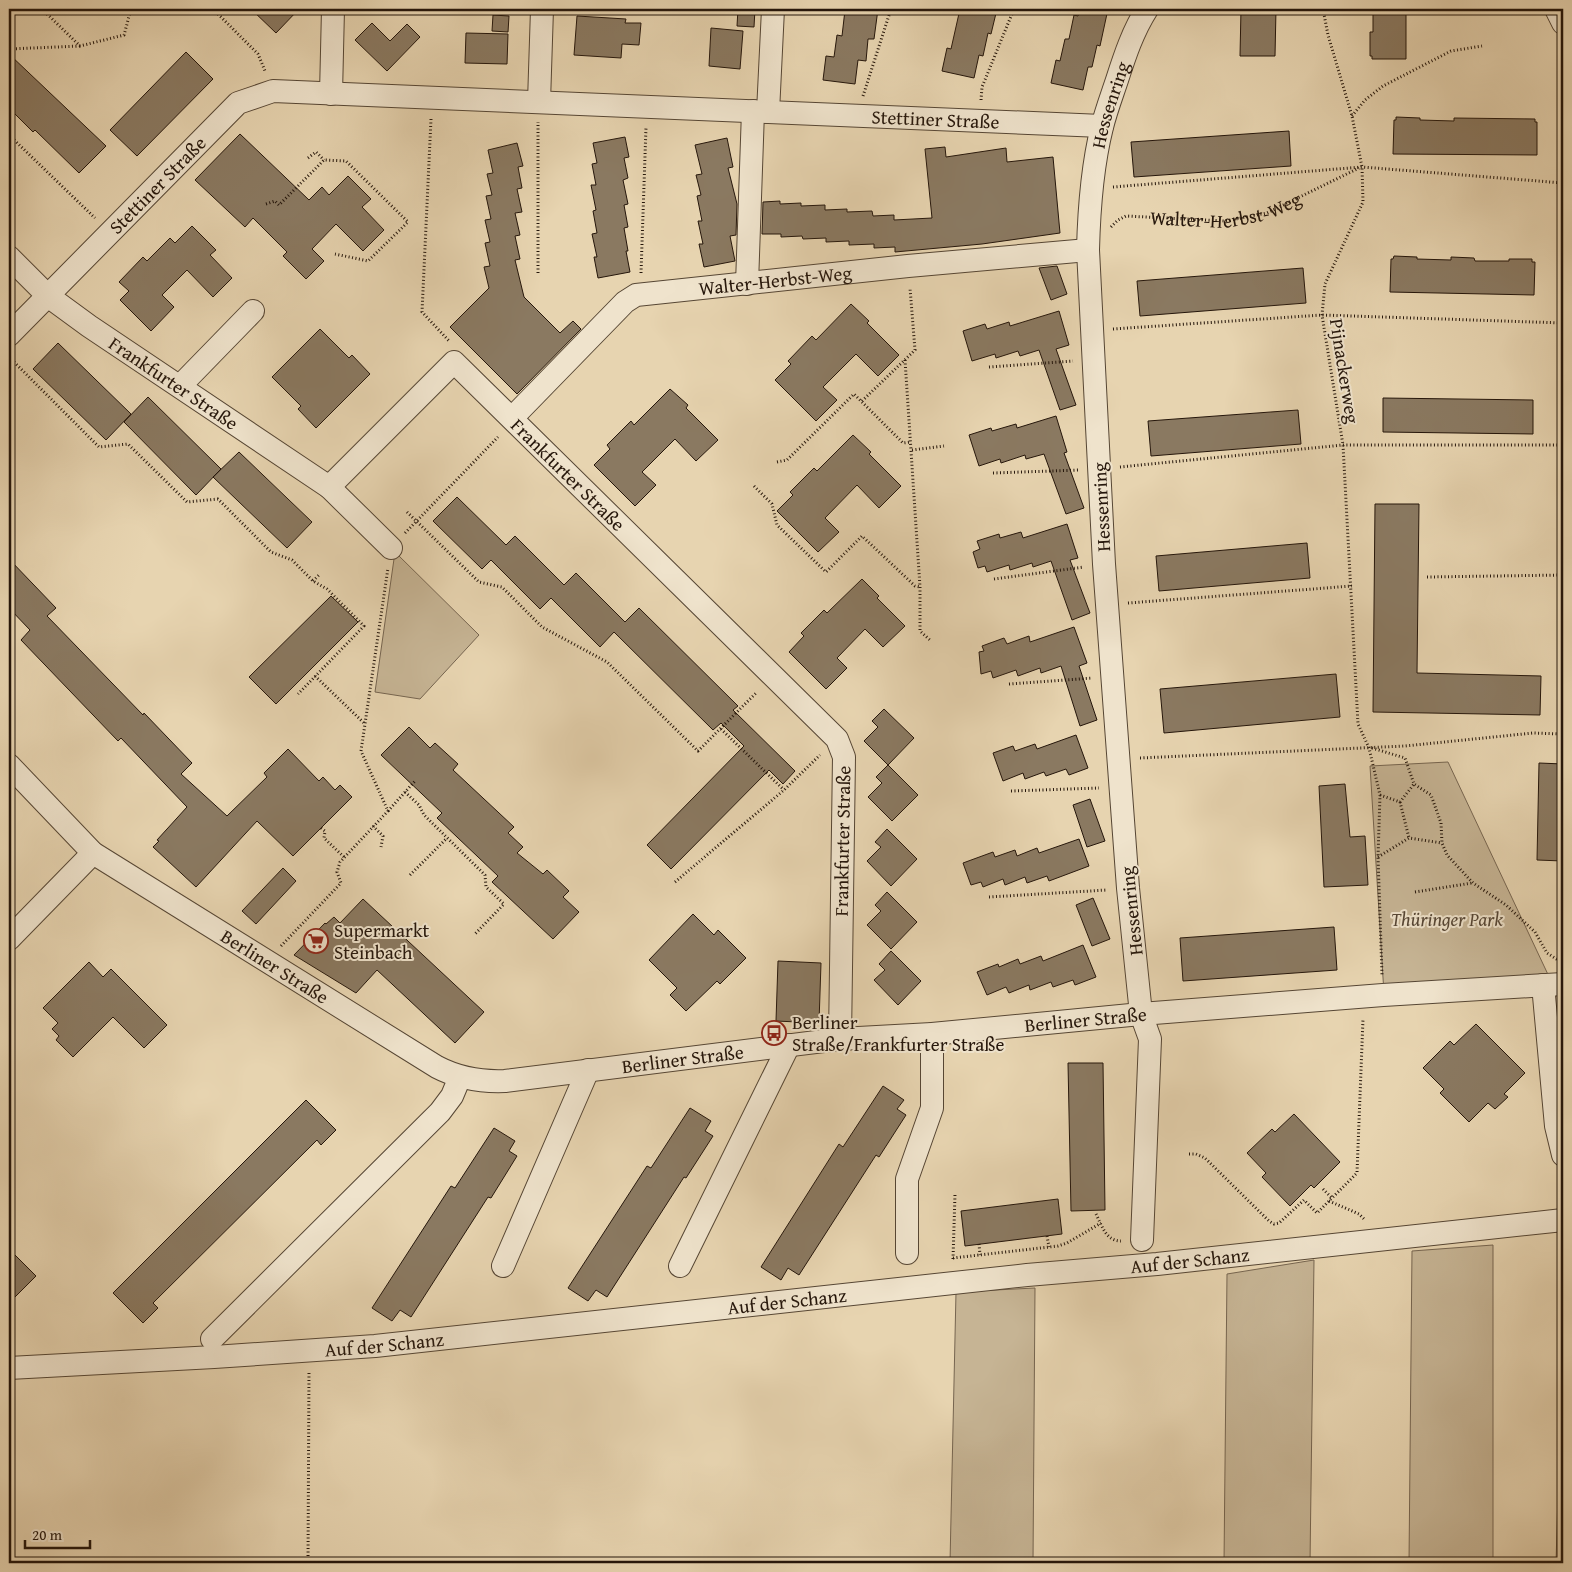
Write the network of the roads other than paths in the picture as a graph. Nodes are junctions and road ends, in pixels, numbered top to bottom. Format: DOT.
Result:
graph roads {
  1 [pos="333,9"];
  2 [pos="542,9"];
  3 [pos="773,9"];
  4 [pos="1147,9"];
  5 [pos="1556,9"];
  6 [pos="1563,23"];
  7 [pos="331,94"];
  8 [pos="539,102"];
  9 [pos="760,111"];
  10 [pos="1102,126"];
  11 [pos="1088,242"];
  12 [pos="9,257"];
  13 [pos="748,284"];
  14 [pos="48,296"];
  15 [pos="253,311"];
  16 [pos="9,335"];
  17 [pos="180,386"];
  18 [pos="512,418"];
  19 [pos="330,487"];
  20 [pos="391,548"];
  21 [pos="9,765"];
  22 [pos="93,853"];
  23 [pos="9,939"];
  24 [pos="1553,985"];
  25 [pos="1141,1014"];
  26 [pos="932,1034"];
  27 [pos="840,1039"];
  28 [pos="788,1045"];
  29 [pos="588,1070"];
  30 [pos="460,1077"];
  31 [pos="1563,1155"];
  32 [pos="1563,1220"];
  33 [pos="1142,1240"];
  34 [pos="907,1253"];
  35 [pos="503,1266"];
  36 [pos="680,1266"];
  37 [pos="212,1340"];
  38 [pos="9,1368"];
  1 -- 7 [label="street"];
  2 -- 8 [label="street"];
  3 -- 9 [label="street"];
  4 -- 10 [label="street, Hessenring"];
  5 -- 6 [label="street"];
  7 -- 8 [label="street, Stettiner Straße"];
  7 -- 14 [label="street, Stettiner Straße"];
  8 -- 9 [label="street, Stettiner Straße"];
  9 -- 10 [label="street, Stettiner Straße"];
  9 -- 13 [label="street"];
  10 -- 11 [label="street, Hessenring"];
  11 -- 13 [label="street, Walter-Herbst-Weg"];
  11 -- 25 [label="street, Hessenring"];
  12 -- 14 [label="street"];
  13 -- 18 [label="street, Walter-Herbst-Weg"];
  14 -- 16 [label="street"];
  14 -- 17 [label="street, Frankfurter Straße"];
  15 -- 17 [label="street"];
  17 -- 19 [label="street, Frankfurter Straße"];
  18 -- 19 [label="street, Frankfurter Straße"];
  18 -- 27 [label="street, Frankfurter Straße"];
  19 -- 20 [label="street, Frankfurter Straße"];
  21 -- 22 [label="street, Berliner Straße"];
  22 -- 23 [label="street"];
  22 -- 30 [label="street, Berliner Straße"];
  24 -- 25 [label="street, Berliner Straße"];
  24 -- 31 [label="street"];
  25 -- 26 [label="street, Berliner Straße"];
  25 -- 33 [label="street, Hessenring"];
  26 -- 27 [label="street, Berliner Straße"];
  26 -- 34 [label="street"];
  27 -- 28 [label="street, Berliner Straße"];
  28 -- 29 [label="street, Berliner Straße"];
  28 -- 36 [label="street"];
  29 -- 30 [label="street, Berliner Straße"];
  29 -- 35 [label="street"];
  30 -- 37 [label="street"];
  32 -- 38 [label="street, Auf der Schanz"];
}
